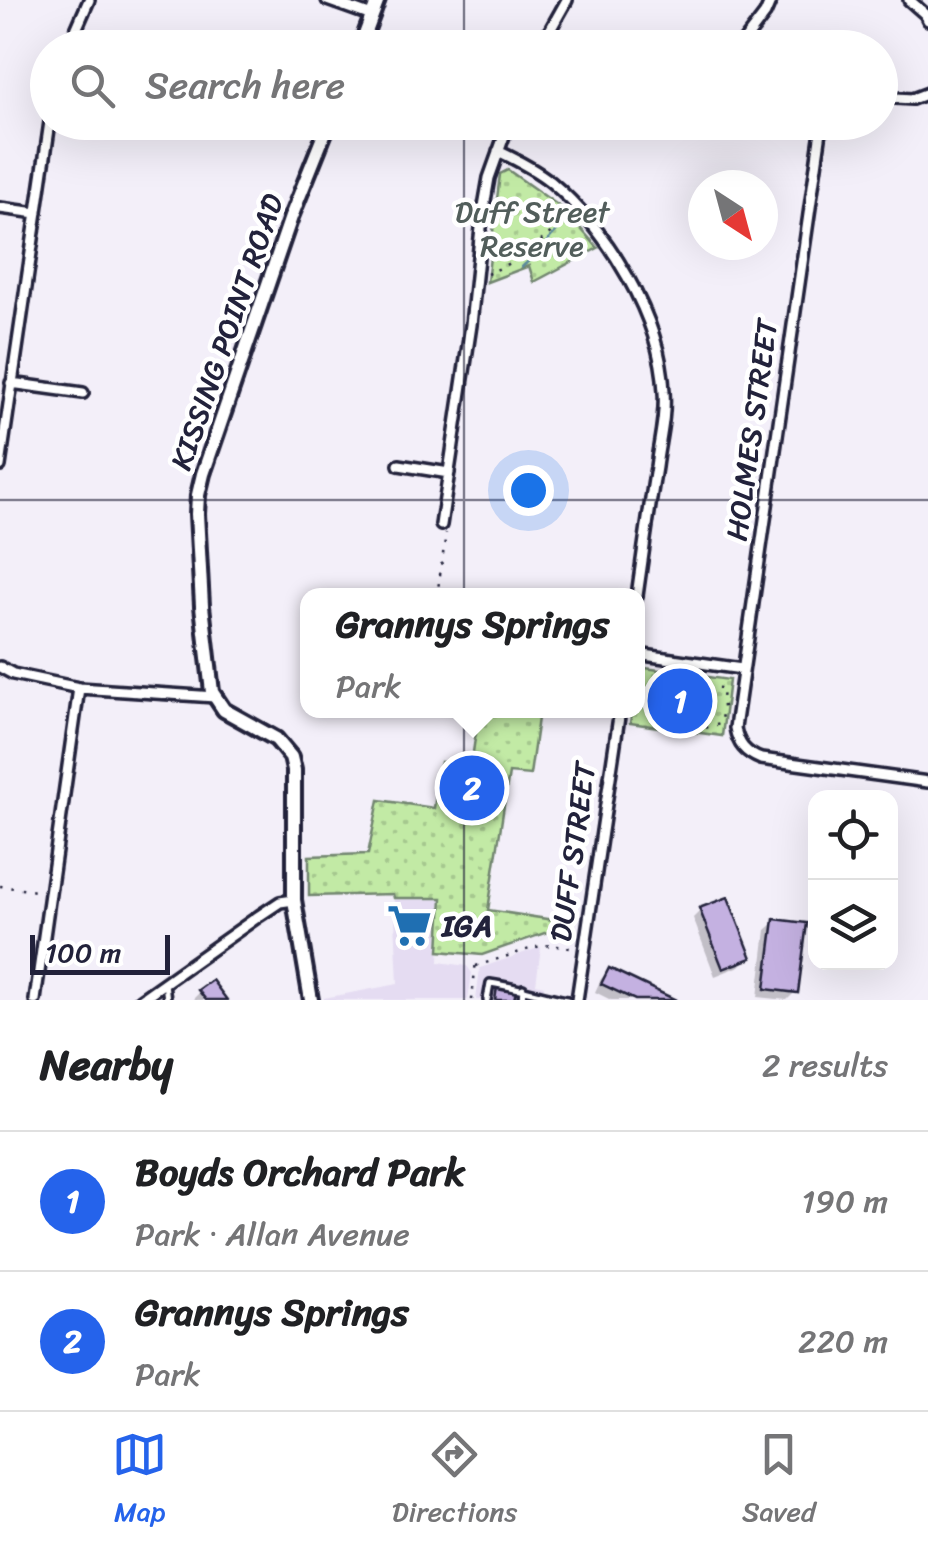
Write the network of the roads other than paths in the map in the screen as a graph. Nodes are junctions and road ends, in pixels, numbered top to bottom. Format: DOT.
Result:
graph roads {
  1 [pos="90,0"];
  2 [pos="327,0"];
  3 [pos="378,0"];
  4 [pos="567,0"];
  5 [pos="771,0"];
  6 [pos="909,0"];
  7 [pos="372,16"];
  8 [pos="928,20"];
  9 [pos="76,30"];
  10 [pos="367,30"];
  11 [pos="550,30"];
  12 [pos="752,30"];
  13 [pos="928,92"];
  14 [pos="898,98"];
  15 [pos="47,140"];
  16 [pos="322,140"];
  17 [pos="502,140"];
  18 [pos="821,140"];
  19 [pos="498,151"];
  20 [pos="0,208"];
  21 [pos="36,213"];
  22 [pos="12,383"];
  23 [pos="83,393"];
  24 [pos="399,465"];
  25 [pos="0,466"];
  26 [pos="450,472"];
  27 [pos="441,524"];
  28 [pos="638,588"];
  29 [pos="645,655"];
  30 [pos="0,667"];
  31 [pos="742,669"];
  32 [pos="79,688"];
  33 [pos="214,696"];
  34 [pos="619,718"];
  35 [pos="928,782"];
  36 [pos="294,900"];
  37 [pos="165,983"];
  38 [pos="523,988"];
  39 [pos="35,1000"];
  40 [pos="140,1000"];
  41 [pos="166,1000"];
  42 [pos="311,1000"];
  43 [pos="487,1000"];
  44 [pos="522,1000"];
  45 [pos="567,1000"];
  46 [pos="577,1000"];
  1 -- 9 [label="street"];
  2 -- 7 [label="street"];
  3 -- 7 [label="main road"];
  4 -- 11 [label="street"];
  5 -- 12 [label="street"];
  6 -- 8 [label="street"];
  7 -- 10 [label="main road"];
  13 -- 14 [label="street"];
  15 -- 21 [label="street"];
  16 -- 33 [label="main road, KISSING POINT ROAD"];
  17 -- 19 [label="street"];
  18 -- 31 [label="street, HOLMES STREET"];
  19 -- 26 [label="street"];
  19 -- 28 [label="street"];
  20 -- 21 [label="street"];
  21 -- 22 [label="street"];
  22 -- 23 [label="street"];
  22 -- 25 [label="street"];
  24 -- 26 [label="street"];
  26 -- 27 [label="street"];
  29 -- 31 [label="street"];
  30 -- 32 [label="street"];
  31 -- 35 [label="street, HOLMES STREET"];
  32 -- 33 [label="street"];
  32 -- 39 [label="street"];
  33 -- 36 [label="main road"];
  34 -- 46 [label="street, DUFF STREET"];
  36 -- 37 [label="street"];
  36 -- 42 [label="main road"];
  37 -- 40 [label="street"];
  37 -- 41 [label="lane"];
  38 -- 43 [label="lane"];
  38 -- 44 [label="lane"];
  38 -- 45 [label="lane"];
}
